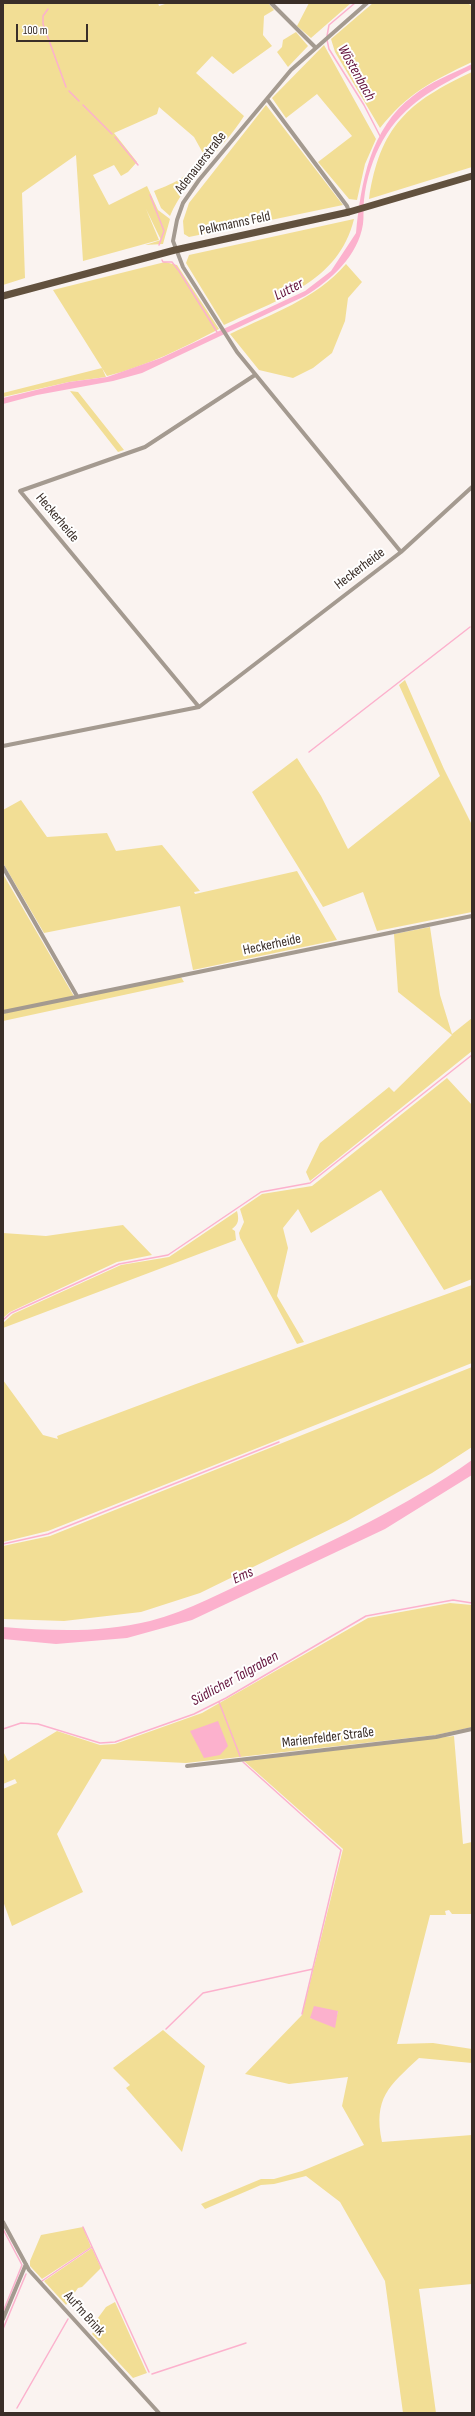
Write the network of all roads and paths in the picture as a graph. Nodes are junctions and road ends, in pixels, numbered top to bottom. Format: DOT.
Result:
graph roads {
  1 [pos="271,3"];
  2 [pos="367,3"];
  3 [pos="315,47"];
  4 [pos="267,99"];
  5 [pos="472,176"];
  6 [pos="352,211"];
  7 [pos="175,250"];
  8 [pos="3,296"];
  9 [pos="255,375"];
  10 [pos="472,487"];
  11 [pos="401,552"];
  12 [pos="199,706"];
  13 [pos="3,746"];
  14 [pos="3,867"];
  15 [pos="472,916"];
  16 [pos="77,996"];
  17 [pos="3,1012"];
  18 [pos="472,1729"];
  19 [pos="186,1766"];
  20 [pos="3,2222"];
  21 [pos="26,2264"];
  22 [pos="3,2319"];
  23 [pos="159,2413"];
  1 -- 3 [label="street"];
  2 -- 3 [label="street, Adenauerstraße"];
  3 -- 4 [label="street, Adenauerstraße"];
  4 -- 6 [label="street"];
  4 -- 7 [label="street, Adenauerstraße"];
  5 -- 6 [label="main road, Pelkmanns Feld"];
  6 -- 7 [label="main road, Pelkmanns Feld"];
  7 -- 8 [label="main road, Pelkmanns Feld"];
  7 -- 9 [label="street, Heckerheide"];
  9 -- 11 [label="street, Heckerheide"];
  9 -- 12 [label="street, Heckerheide"];
  10 -- 11 [label="street, Heckerheide"];
  11 -- 12 [label="street, Heckerheide"];
  12 -- 13 [label="street, Heckerheide"];
  14 -- 16 [label="street"];
  15 -- 16 [label="street, Heckerheide"];
  16 -- 17 [label="street, Heckerheide"];
  18 -- 19 [label="street, Marienfelder Straße"];
  20 -- 21 [label="street, Auf'm Brink"];
  21 -- 22 [label="street"];
  21 -- 23 [label="street, Auf'm Brink"];
}
